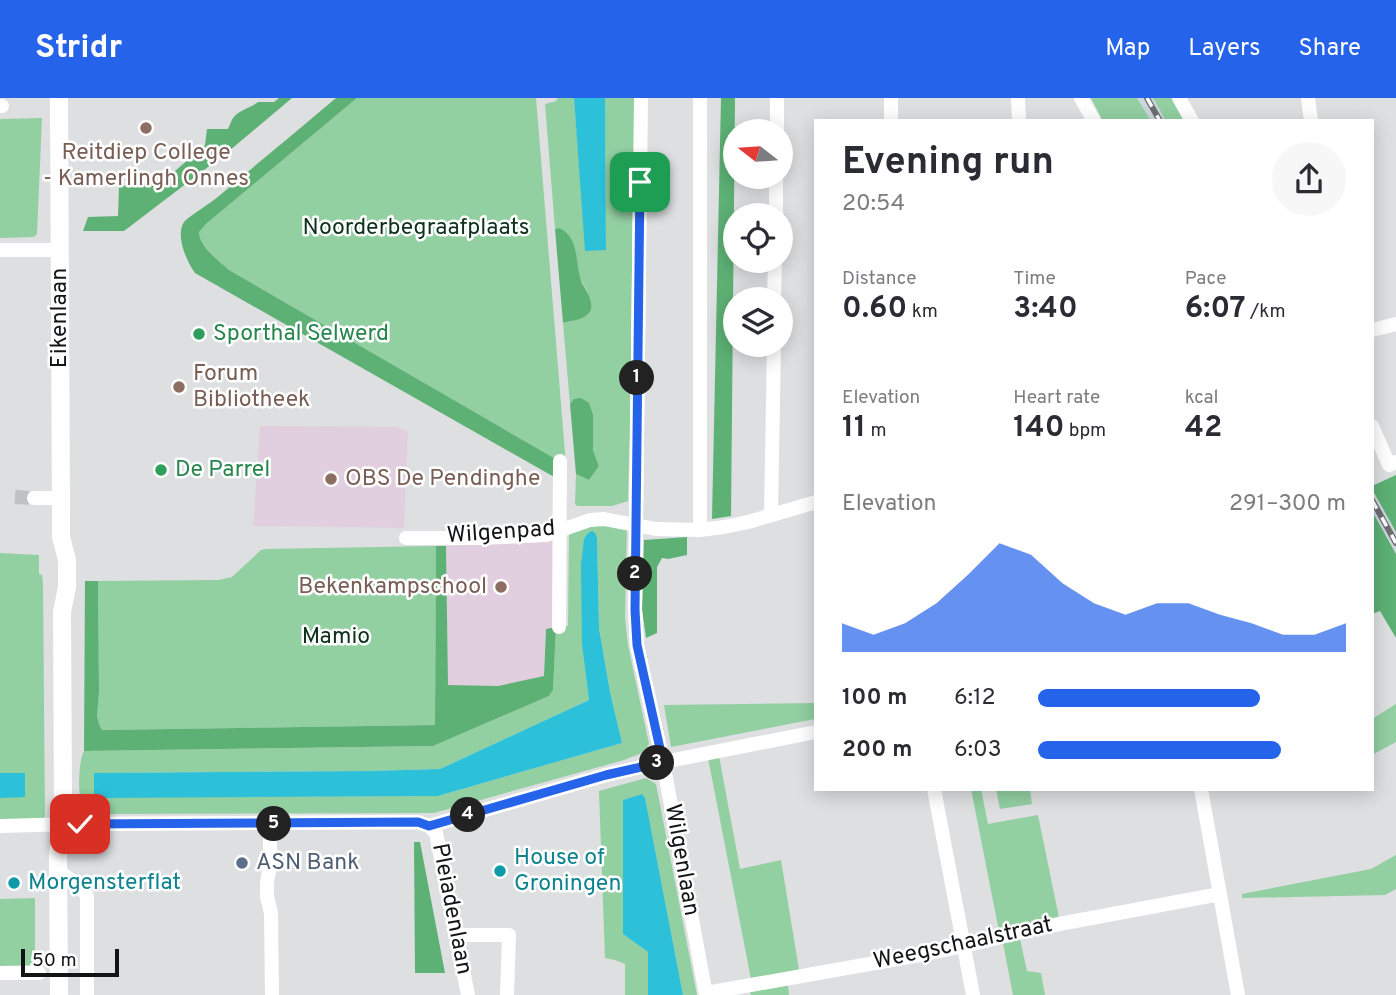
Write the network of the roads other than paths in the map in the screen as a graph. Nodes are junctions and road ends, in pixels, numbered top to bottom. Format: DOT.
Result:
graph roads {
  1 [pos="59,98"];
  2 [pos="641,98"];
  3 [pos="700,98"];
  4 [pos="778,98"];
  5 [pos="891,98"];
  6 [pos="1018,98"];
  7 [pos="1081,98"];
  8 [pos="1179,98"];
  9 [pos="1308,98"];
  10 [pos="777,119"];
  11 [pos="891,119"];
  12 [pos="1019,119"];
  13 [pos="1093,119"];
  14 [pos="1191,119"];
  15 [pos="1311,119"];
  16 [pos="0,250"];
  17 [pos="60,250"];
  18 [pos="1396,324"];
  19 [pos="1374,330"];
  20 [pos="774,357"];
  21 [pos="1374,430"];
  22 [pos="560,461"];
  23 [pos="1393,463"];
  24 [pos="34,498"];
  25 [pos="61,498"];
  26 [pos="814,503"];
  27 [pos="771,515"];
  28 [pos="636,526"];
  29 [pos="700,530"];
  30 [pos="561,531"];
  31 [pos="406,538"];
  32 [pos="559,627"];
  33 [pos="814,732"];
  34 [pos="663,762"];
  35 [pos="934,791"];
  36 [pos="1200,791"];
  37 [pos="270,824"];
  38 [pos="61,825"];
  39 [pos="0,826"];
  40 [pos="429,826"];
  41 [pos="58,871"];
  42 [pos="1220,894"];
  43 [pos="456,935"];
  44 [pos="964,946"];
  45 [pos="0,973"];
  46 [pos="39,973"];
  47 [pos="706,994"];
  48 [pos="59,995"];
  49 [pos="87,995"];
  50 [pos="272,995"];
  51 [pos="468,995"];
  52 [pos="507,995"];
  53 [pos="973,995"];
  54 [pos="1238,995"];
  1 -- 17 [label="main road, Eikenlaan"];
  2 -- 28 [label="street, Wilgenlaan"];
  3 -- 29 [label="street"];
  4 -- 10 [label="street"];
  5 -- 11 [label="street"];
  6 -- 12 [label="street"];
  7 -- 13 [label="street"];
  8 -- 14 [label="street"];
  9 -- 15 [label="street"];
  16 -- 17 [label="street"];
  17 -- 25 [label="main road, Eikenlaan"];
  18 -- 19 [label="street"];
  20 -- 27 [label="street"];
  21 -- 23 [label="street"];
  22 -- 30 [label="street"];
  24 -- 25 [label="street"];
  25 -- 38 [label="main road, Eikenlaan"];
  26 -- 27 [label="street, Wilgenpad"];
  27 -- 29 [label="street, Wilgenpad"];
  28 -- 29 [label="street, Wilgenpad"];
  28 -- 30 [label="street, Wilgenpad"];
  28 -- 34 [label="street, Wilgenlaan"];
  30 -- 31 [label="street, Wilgenpad"];
  30 -- 32 [label="street"];
  33 -- 34 [label="street"];
  34 -- 40 [label="street"];
  34 -- 47 [label="street, Wilgenlaan"];
  35 -- 44 [label="street"];
  36 -- 42 [label="street"];
  37 -- 38 [label="street"];
  37 -- 40 [label="street"];
  37 -- 50 [label="street"];
  38 -- 39 [label="street"];
  38 -- 41 [label="main road, Eikenlaan"];
  40 -- 43 [label="street, Pleiadenlaan"];
  41 -- 48 [label="main road, Eikenlaan"];
  41 -- 49 [label="street"];
  42 -- 44 [label="street, Weegschaalstraat"];
  42 -- 54 [label="street"];
  43 -- 51 [label="street, Pleiadenlaan"];
  43 -- 52 [label="street"];
  44 -- 47 [label="street, Weegschaalstraat"];
  44 -- 53 [label="street"];
  45 -- 46 [label="street"];
}
